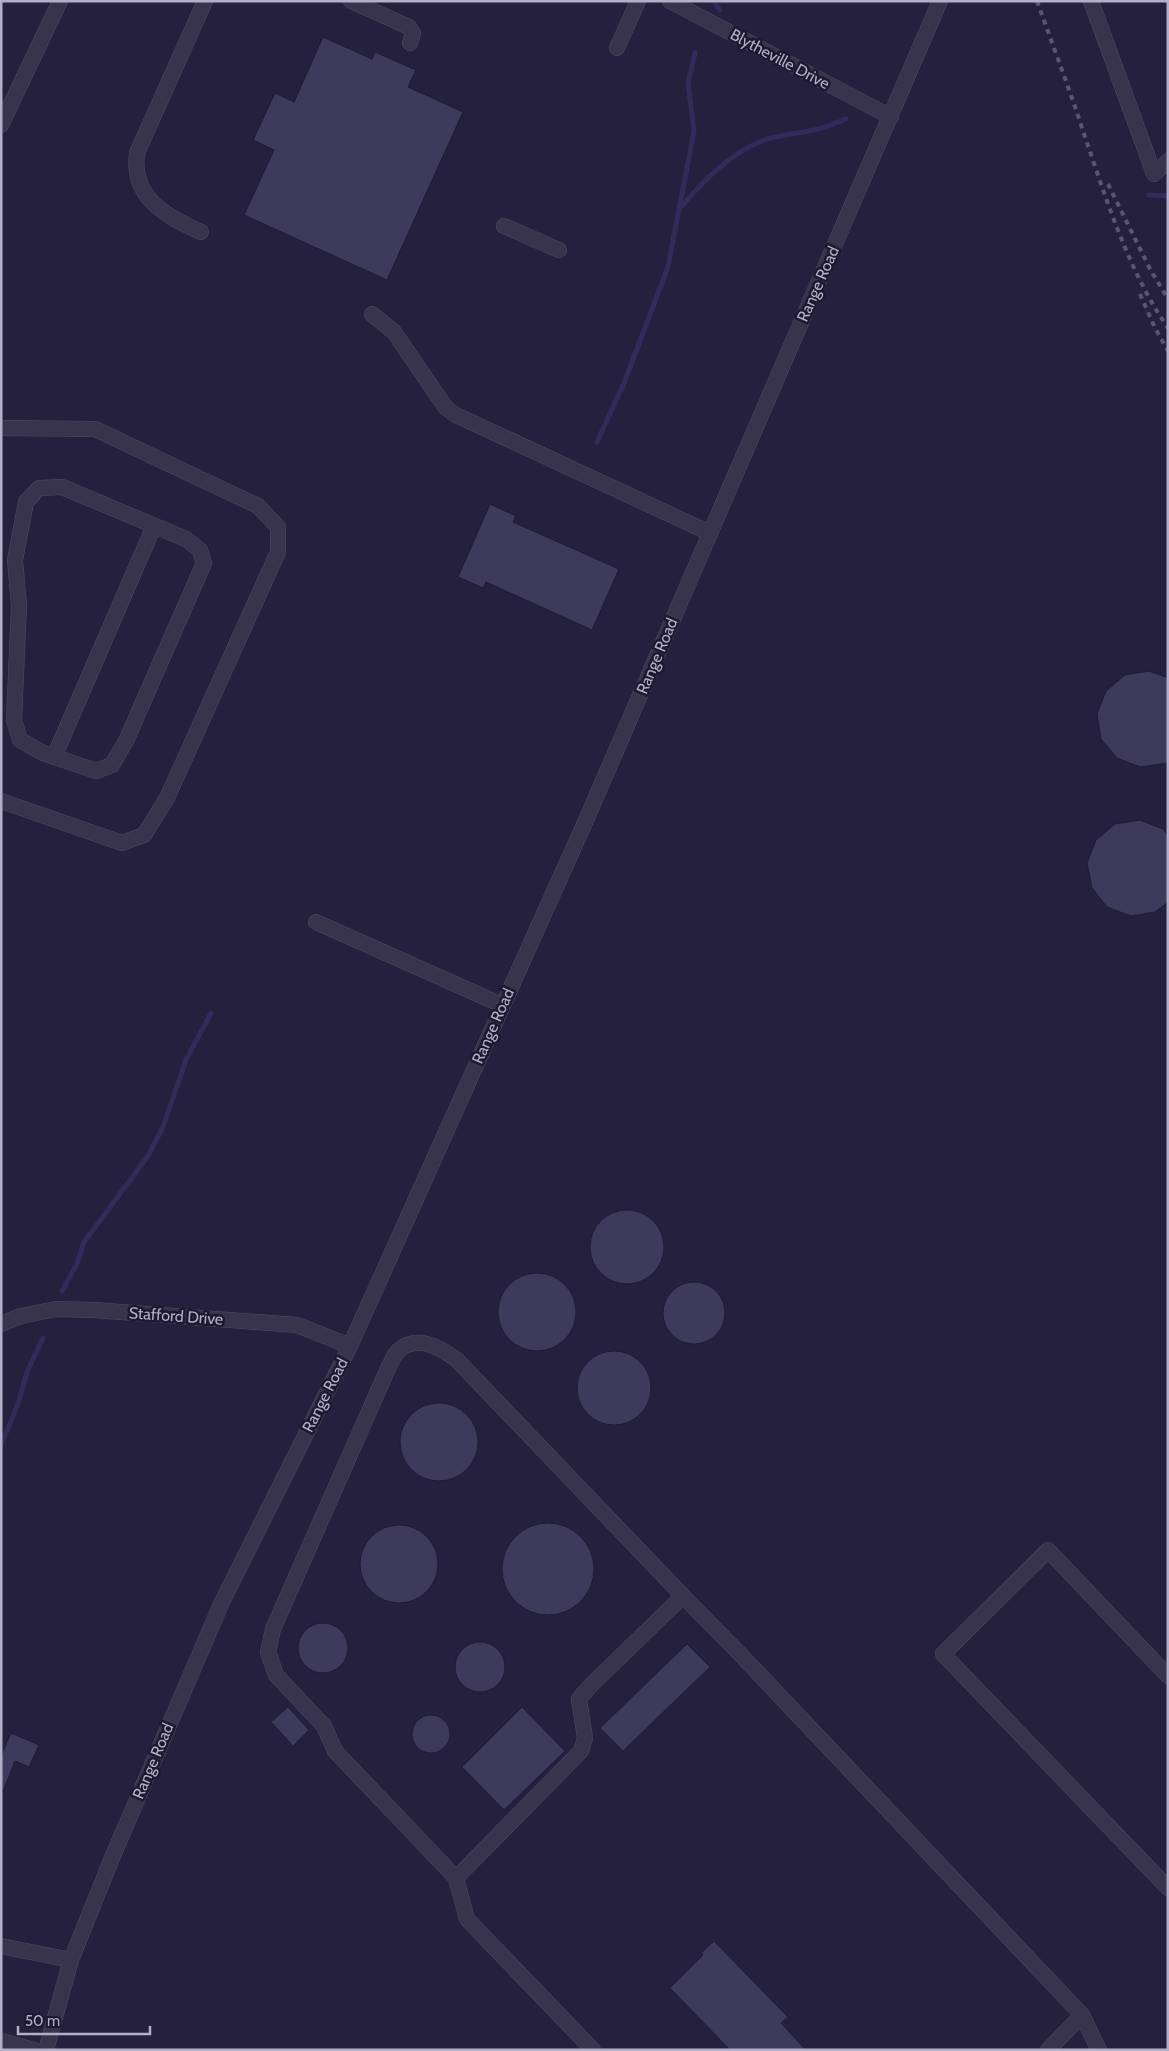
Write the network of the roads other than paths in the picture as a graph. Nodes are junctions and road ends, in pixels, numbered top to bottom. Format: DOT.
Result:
graph roads {
  1 [pos="60,1"];
  2 [pos="205,1"];
  3 [pos="351,1"];
  4 [pos="638,1"];
  5 [pos="670,1"];
  6 [pos="940,1"];
  7 [pos="1091,1"];
  8 [pos="410,43"];
  9 [pos="617,48"];
  10 [pos="890,117"];
  11 [pos="1,125"];
  12 [pos="1168,161"];
  13 [pos="504,226"];
  14 [pos="202,232"];
  15 [pos="559,250"];
  16 [pos="372,314"];
  17 [pos="1,428"];
  18 [pos="154,526"];
  19 [pos="710,533"];
  20 [pos="8,559"];
  21 [pos="54,757"];
  22 [pos="1,801"];
  23 [pos="316,922"];
  24 [pos="502,1005"];
  25 [pos="1,1324"];
  26 [pos="350,1346"];
  27 [pos="683,1596"];
  28 [pos="1168,1676"];
  29 [pos="456,1878"];
  30 [pos="1165,1879"];
  31 [pos="1,1946"];
  32 [pos="72,1960"];
  33 [pos="1082,2015"];
  34 [pos="1,2041"];
  35 [pos="34,2050"];
  36 [pos="46,2050"];
  37 [pos="593,2050"];
  38 [pos="1048,2050"];
  39 [pos="1099,2050"];
  1 -- 11 [label="street"];
  2 -- 14 [label="street"];
  3 -- 8 [label="street"];
  4 -- 9 [label="street"];
  5 -- 10 [label="street, Blytheville Drive"];
  6 -- 10 [label="street, Range Road"];
  7 -- 12 [label="street"];
  10 -- 19 [label="street, Range Road"];
  13 -- 15 [label="street"];
  16 -- 19 [label="street"];
  17 -- 22 [label="street"];
  18 -- 20 [label="street"];
  18 -- 21 [label="street"];
  18 -- 21 [label="street"];
  19 -- 24 [label="street, Range Road"];
  20 -- 21 [label="street"];
  23 -- 24 [label="street"];
  24 -- 26 [label="street, Range Road"];
  25 -- 26 [label="street, Stafford Drive"];
  26 -- 32 [label="street, Range Road"];
  27 -- 29 [label="street"];
  27 -- 29 [label="street"];
  27 -- 33 [label="street"];
  28 -- 30 [label="street"];
  29 -- 37 [label="street"];
  31 -- 32 [label="street"];
  32 -- 36 [label="street, Range Road"];
  33 -- 38 [label="street"];
  33 -- 39 [label="street"];
  34 -- 35 [label="street"];
}
